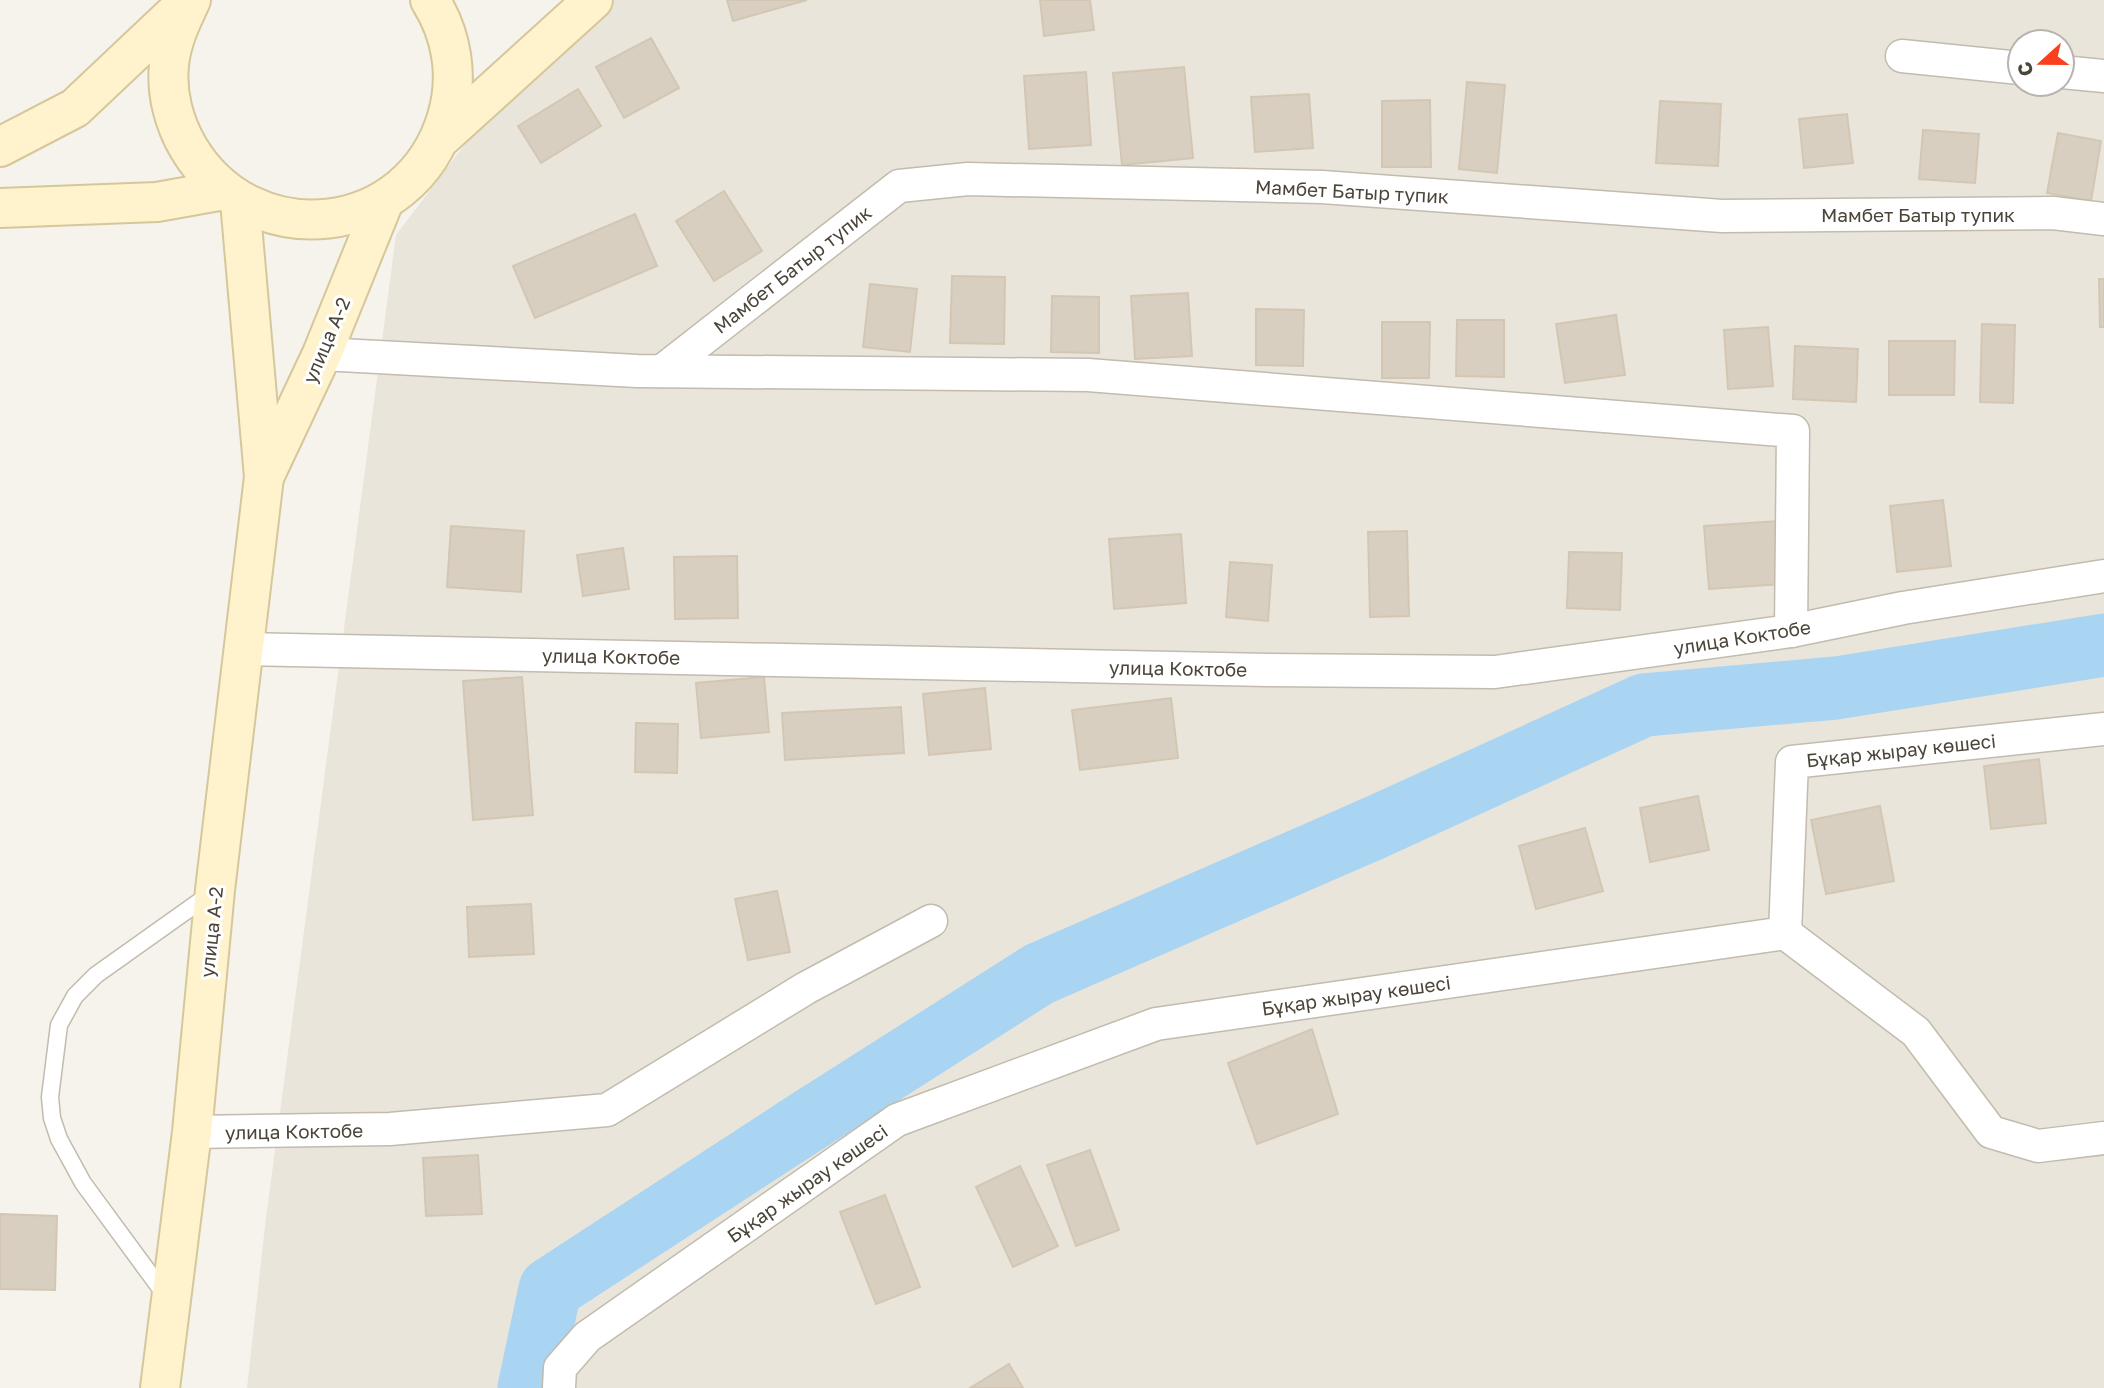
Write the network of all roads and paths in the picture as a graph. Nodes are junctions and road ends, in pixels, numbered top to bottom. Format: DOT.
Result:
graph roads {
  1 [pos="190,0"];
  2 [pos="430,0"];
  3 [pos="593,0"];
  4 [pos="1902,56"];
  5 [pos="2006,67"];
  6 [pos="2076,73"];
  7 [pos="2104,76"];
  8 [pos="441,138"];
  9 [pos="0,147"];
  10 [pos="232,196"];
  11 [pos="384,201"];
  12 [pos="0,208"];
  13 [pos="2104,219"];
  14 [pos="322,354"];
  15 [pos="662,371"];
  16 [pos="264,477"];
  17 [pos="2104,576"];
  18 [pos="1791,631"];
  19 [pos="244,649"];
  20 [pos="2104,729"];
  21 [pos="215,890"];
  22 [pos="931,921"];
  23 [pos="1785,933"];
  24 [pos="192,1132"];
  25 [pos="2104,1138"];
  26 [pos="170,1301"];
  27 [pos="160,1388"];
  28 [pos="559,1388"];
  1 -- 9 [label="main road"];
  1 -- 10 [label="main road"];
  2 -- 8 [label="main road"];
  3 -- 8 [label="main road"];
  4 -- 5 [label="street"];
  6 -- 7 [label="street"];
  8 -- 11 [label="main road"];
  10 -- 11 [label="main road"];
  10 -- 12 [label="main road"];
  10 -- 16 [label="main road, улица А-2"];
  11 -- 14 [label="main road, улица А-2"];
  13 -- 15 [label="street, Мамбет Батыр тупик"];
  14 -- 15 [label="street"];
  14 -- 16 [label="main road, улица А-2"];
  15 -- 18 [label="street"];
  16 -- 19 [label="main road, улица А-2"];
  17 -- 18 [label="street, улица Коктобе"];
  18 -- 19 [label="street, улица Коктобе"];
  19 -- 21 [label="main road, улица А-2"];
  20 -- 23 [label="street, Бұқар жырау көшесі"];
  21 -- 24 [label="main road, улица А-2"];
  21 -- 26 [label="lane"];
  22 -- 24 [label="street, улица Коктобе"];
  23 -- 25 [label="street"];
  23 -- 28 [label="street, Бұқар жырау көшесі"];
  24 -- 26 [label="main road, улица А-2"];
  26 -- 27 [label="main road, улица А-2"];
}
